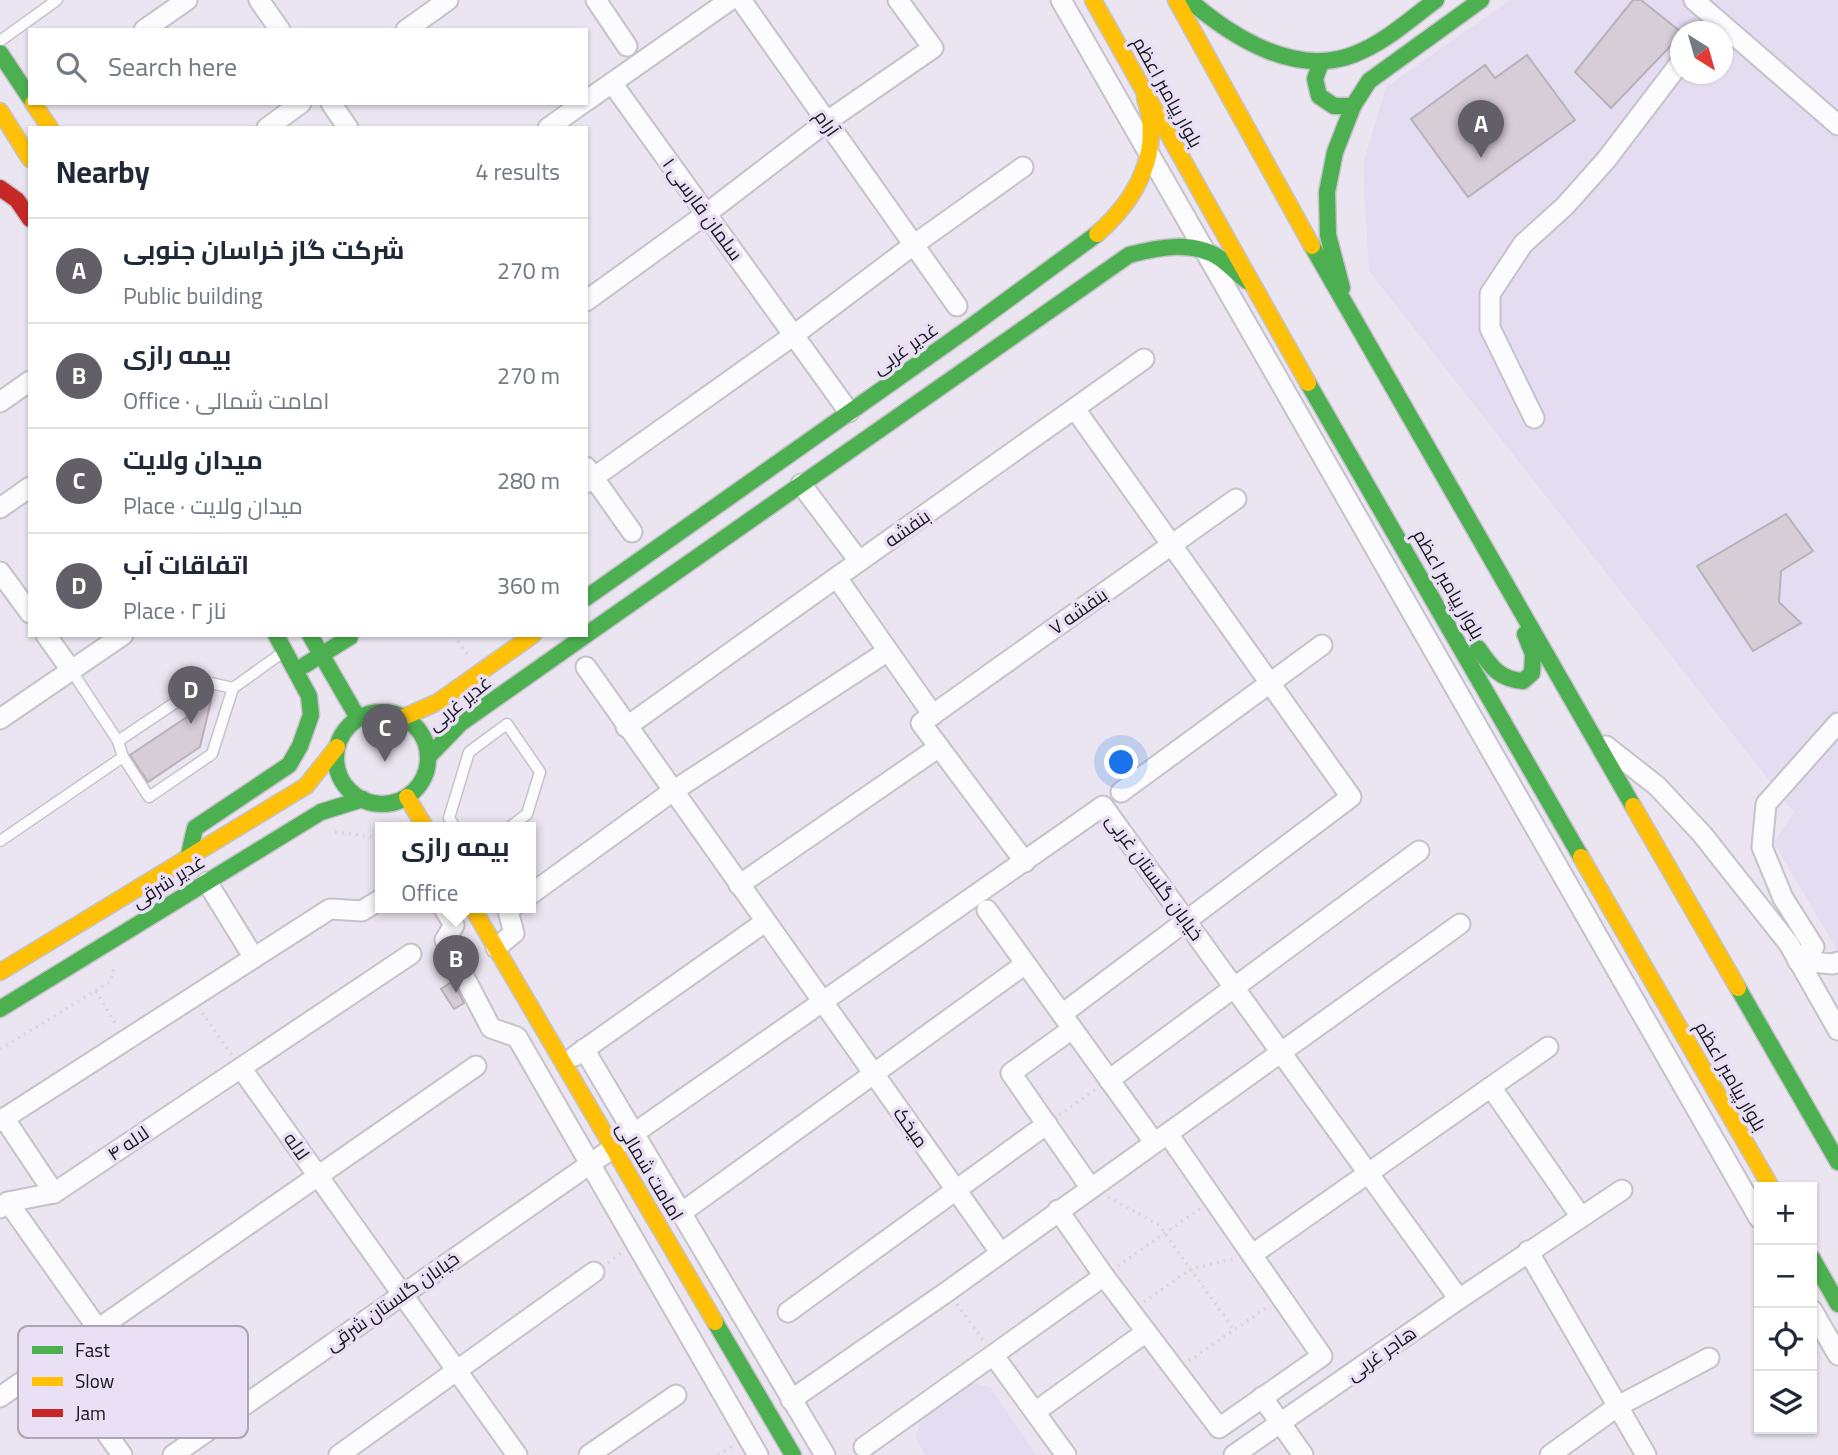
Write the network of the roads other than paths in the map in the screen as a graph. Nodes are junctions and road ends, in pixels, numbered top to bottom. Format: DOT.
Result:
graph roads {
  1 [pos="57,0"];
  2 [pos="187,0"];
  3 [pos="259,0"];
  4 [pos="448,0"];
  5 [pos="596,0"];
  6 [pos="730,0"];
  7 [pos="741,0"];
  8 [pos="898,0"];
  9 [pos="1061,0"];
  10 [pos="1093,0"];
  11 [pos="1176,0"];
  12 [pos="1189,0"];
  13 [pos="1436,0"];
  14 [pos="1481,0"];
  15 [pos="1694,0"];
  16 [pos="1707,21"];
  17 [pos="147,28"];
  18 [pos="278,28"];
  19 [pos="408,28"];
  20 [pos="0,41"];
  21 [pos="1733,43"];
  22 [pos="628,46"];
  23 [pos="0,53"];
  24 [pos="1321,62"];
  25 [pos="1134,73"];
  26 [pos="1670,77"];
  27 [pos="612,83"];
  28 [pos="28,95"];
  29 [pos="588,100"];
  30 [pos="34,105"];
  31 [pos="298,105"];
  32 [pos="332,105"];
  33 [pos="581,105"];
  34 [pos="1353,106"];
  35 [pos="0,111"];
  36 [pos="826,122"];
  37 [pos="1838,125"];
  38 [pos="49,126"];
  39 [pos="270,126"];
  40 [pos="347,126"];
  41 [pos="551,126"];
  42 [pos="14,132"];
  43 [pos="0,142"];
  44 [pos="1149,153"];
  45 [pos="28,156"];
  46 [pos="1023,167"];
  47 [pos="0,188"];
  48 [pos="706,214"];
  49 [pos="28,216"];
  50 [pos="1085,244"];
  51 [pos="912,246"];
  52 [pos="1206,253"];
  53 [pos="1106,271"];
  54 [pos="1252,285"];
  55 [pos="588,300"];
  56 [pos="957,306"];
  57 [pos="1348,312"];
  58 [pos="794,335"];
  59 [pos="1144,359"];
  60 [pos="28,382"];
  61 [pos="0,402"];
  62 [pos="1075,409"];
  63 [pos="849,412"];
  64 [pos="1534,418"];
  65 [pos="589,476"];
  66 [pos="802,484"];
  67 [pos="28,488"];
  68 [pos="1236,499"];
  69 [pos="0,508"];
  70 [pos="632,532"];
  71 [pos="1401,542"];
  72 [pos="1171,545"];
  73 [pos="859,561"];
  74 [pos="0,572"];
  75 [pos="837,578"];
  76 [pos="1508,591"];
  77 [pos="588,597"];
  78 [pos="28,610"];
  79 [pos="588,634"];
  80 [pos="47,637"];
  81 [pos="120,637"];
  82 [pos="277,637"];
  83 [pos="311,637"];
  84 [pos="349,637"];
  85 [pos="530,637"];
  86 [pos="583,637"];
  87 [pos="1322,645"];
  88 [pos="285,651"];
  89 [pos="888,651"];
  90 [pos="321,655"];
  91 [pos="586,667"];
  92 [pos="71,670"];
  93 [pos="296,670"];
  94 [pos="1270,682"];
  95 [pos="233,688"];
  96 [pos="404,717"];
  97 [pos="358,718"];
  98 [pos="0,719"];
  99 [pos="927,719"];
  100 [pos="1838,723"];
  101 [pos="626,727"];
  102 [pos="1589,732"];
  103 [pos="118,741"];
  104 [pos="338,747"];
  105 [pos="939,747"];
  106 [pos="429,756"];
  107 [pos="123,757"];
  108 [pos="673,791"];
  109 [pos="1121,792"];
  110 [pos="407,797"];
  111 [pos="363,799"];
  112 [pos="422,822"];
  113 [pos="452,822"];
  114 [pos="517,822"];
  115 [pos="0,841"];
  116 [pos="1419,851"];
  117 [pos="188,859"];
  118 [pos="1025,862"];
  119 [pos="207,882"];
  120 [pos="739,885"];
  121 [pos="536,890"];
  122 [pos="375,903"];
  123 [pos="987,910"];
  124 [pos="447,913"];
  125 [pos="476,913"];
  126 [pos="510,913"];
  127 [pos="1186,920"];
  128 [pos="765,922"];
  129 [pos="1460,924"];
  130 [pos="496,948"];
  131 [pos="411,954"];
  132 [pos="254,958"];
  133 [pos="1798,961"];
  134 [pos="1838,962"];
  135 [pos="1024,965"];
  136 [pos="0,972"];
  137 [pos="1234,987"];
  138 [pos="823,1002"];
  139 [pos="0,1009"];
  140 [pos="539,1022"];
  141 [pos="1067,1022"];
  142 [pos="1838,1030"];
  143 [pos="517,1037"];
  144 [pos="1548,1047"];
  145 [pos="584,1049"];
  146 [pos="1281,1052"];
  147 [pos="563,1065"];
  148 [pos="476,1066"];
  149 [pos="242,1068"];
  150 [pos="874,1074"];
  151 [pos="1109,1080"];
  152 [pos="1491,1087"];
  153 [pos="2,1119"];
  154 [pos="1047,1124"];
  155 [pos="633,1134"];
  156 [pos="1161,1138"];
  157 [pos="612,1148"];
  158 [pos="1838,1162"];
  159 [pos="591,1163"];
  160 [pos="1368,1173"];
  161 [pos="319,1177"];
  162 [pos="1768,1182"];
  163 [pos="1090,1187"];
  164 [pos="956,1189"];
  165 [pos="1622,1190"];
  166 [pos="54,1193"];
  167 [pos="4,1205"];
  168 [pos="1754,1209"];
  169 [pos="1058,1210"];
  170 [pos="681,1213"];
  171 [pos="1581,1217"];
  172 [pos="1528,1251"];
  173 [pos="1000,1252"];
  174 [pos="1253,1254"];
  175 [pos="1817,1267"];
  176 [pos="594,1272"];
  177 [pos="1104,1276"];
  178 [pos="402,1294"];
  179 [pos="1459,1299"];
  180 [pos="1838,1304"];
  181 [pos="788,1312"];
  182 [pos="1817,1319"];
  183 [pos="96,1326"];
  184 [pos="102,1326"];
  185 [pos="1146,1332"];
  186 [pos="1838,1355"];
  187 [pos="994,1356"];
  188 [pos="1709,1358"];
  189 [pos="457,1371"];
  190 [pos="18,1384"];
  191 [pos="676,1395"];
  192 [pos="0,1397"];
  193 [pos="1262,1397"];
  194 [pos="791,1400"];
  195 [pos="248,1402"];
  196 [pos="1618,1406"];
  197 [pos="1034,1412"];
  198 [pos="1280,1423"];
  199 [pos="110,1438"];
  200 [pos="197,1438"];
  201 [pos="864,1447"];
  202 [pos="122,1455"];
  203 [pos="173,1455"];
  204 [pos="339,1455"];
  205 [pos="517,1455"];
  206 [pos="589,1455"];
  207 [pos="758,1455"];
  208 [pos="793,1455"];
  209 [pos="825,1455"];
  210 [pos="1066,1455"];
  211 [pos="1234,1455"];
  212 [pos="1303,1455"];
  213 [pos="1550,1455"];
  214 [pos="1646,1455"];
  1 -- 20 [label="lane"];
  2 -- 17 [label="street"];
  3 -- 18 [label="street"];
  4 -- 19 [label="street"];
  5 -- 22 [label="street"];
  6 -- 27 [label="street"];
  7 -- 36 [label="street, آرام"];
  8 -- 36 [label="street"];
  9 -- 44 [label="street"];
  10 -- 25 [label="main road, بلوار پیامبر اعظم"];
  11 -- 57 [label="main road"];
  12 -- 24 [label="main road"];
  13 -- 24 [label="main road"];
  14 -- 34 [label="main road"];
  15 -- 16 [label="street"];
  21 -- 37 [label="street"];
  23 -- 28 [label="main road"];
  24 -- 34 [label="main road"];
  25 -- 44 [label="main road, غدیر غربی"];
  25 -- 54 [label="main road, بلوار پیامبر اعظم"];
  26 -- 64 [label="street"];
  27 -- 29 [label="street"];
  27 -- 48 [label="street, سلمان فارسی ۱"];
  30 -- 38 [label="main road"];
  31 -- 39 [label="street"];
  32 -- 40 [label="street"];
  33 -- 41 [label="street"];
  34 -- 57 [label="main road"];
  35 -- 42 [label="main road"];
  36 -- 48 [label="street"];
  36 -- 51 [label="street, آرام"];
  42 -- 43 [label="main road"];
  42 -- 45 [label="main road"];
  44 -- 50 [label="main road, غدیر غربی"];
  44 -- 52 [label="street"];
  46 -- 51 [label="street"];
  47 -- 49 [label="main road"];
  48 -- 55 [label="street"];
  48 -- 58 [label="street, سلمان فارسی ۱"];
  50 -- 53 [label="main road"];
  50 -- 63 [label="main road, غدیر غربی"];
  51 -- 56 [label="street, آرام"];
  51 -- 58 [label="street"];
  52 -- 53 [label="main road, غدیر غربی"];
  52 -- 54 [label="main road, غدیر غربی"];
  52 -- 168 [label="street"];
  53 -- 66 [label="main road, غدیر غربی"];
  54 -- 71 [label="main road, بلوار پیامبر اعظم"];
  57 -- 76 [label="main road"];
  58 -- 63 [label="street, سلمان فارسی ۱"];
  58 -- 65 [label="street"];
  59 -- 62 [label="street, بنفشه"];
  60 -- 61 [label="street"];
  62 -- 72 [label="street"];
  62 -- 73 [label="street, بنفشه"];
  63 -- 77 [label="main road, غدیر غربی"];
  65 -- 70 [label="street"];
  66 -- 73 [label="street"];
  66 -- 79 [label="main road, غدیر غربی"];
  67 -- 69 [label="street"];
  68 -- 72 [label="street, بنفشه ۷"];
  71 -- 76 [label="main road"];
  71 -- 162 [label="main road, بلوار پیامبر اعظم"];
  72 -- 94 [label="street"];
  72 -- 99 [label="street, بنفشه ۷"];
  73 -- 75 [label="street, بنفشه"];
  74 -- 78 [label="street"];
  75 -- 89 [label="street"];
  75 -- 101 [label="street, بنفشه"];
  76 -- 102 [label="main road"];
  80 -- 92 [label="street"];
  81 -- 92 [label="street"];
  82 -- 88 [label="main road"];
  83 -- 90 [label="main road"];
  84 -- 90 [label="main road"];
  85 -- 96 [label="main road, غدیر غربی"];
  86 -- 106 [label="main road, غدیر غربی"];
  87 -- 94 [label="street"];
  88 -- 93 [label="main road"];
  88 -- 95 [label="lane"];
  89 -- 99 [label="street"];
  89 -- 108 [label="street"];
  90 -- 93 [label="main road"];
  90 -- 97 [label="main road"];
  91 -- 101 [label="street"];
  92 -- 98 [label="street"];
  92 -- 103 [label="lane"];
  93 -- 117 [label="main road"];
  94 -- 109 [label="street"];
  94 -- 127 [label="street"];
  95 -- 103 [label="lane"];
  95 -- 107 [label="lane"];
  96 -- 97 [label="main road"];
  96 -- 106 [label="main road"];
  97 -- 104 [label="main road"];
  99 -- 105 [label="street"];
  100 -- 133 [label="street"];
  101 -- 108 [label="street"];
  102 -- 133 [label="street"];
  102 -- 158 [label="main road"];
  103 -- 107 [label="lane"];
  104 -- 111 [label="main road"];
  104 -- 117 [label="main road, غدیر شرقی"];
  105 -- 118 [label="street"];
  105 -- 120 [label="street"];
  106 -- 110 [label="main road"];
  107 -- 115 [label="lane"];
  108 -- 120 [label="street"];
  108 -- 121 [label="street"];
  110 -- 111 [label="main road"];
  110 -- 112 [label="main road"];
  111 -- 119 [label="main road, غدیر شرقی"];
  113 -- 114 [label="lane"];
  116 -- 137 [label="street"];
  117 -- 136 [label="main road, غدیر شرقی"];
  118 -- 127 [label="street, خیابان گلستان غربی"];
  118 -- 138 [label="street, خیابان گلستان غربی"];
  119 -- 132 [label="street"];
  119 -- 139 [label="main road, غدیر شرقی"];
  120 -- 128 [label="street"];
  122 -- 132 [label="street"];
  123 -- 135 [label="street"];
  124 -- 143 [label="street"];
  125 -- 130 [label="main road, امامت شمالی"];
  126 -- 130 [label="street"];
  127 -- 137 [label="street, خیابان گلستان غربی"];
  127 -- 141 [label="street"];
  128 -- 138 [label="street"];
  128 -- 145 [label="street"];
  129 -- 146 [label="street"];
  130 -- 140 [label="main road, امامت شمالی"];
  131 -- 149 [label="street, لاله ۴"];
  132 -- 153 [label="street"];
  133 -- 134 [label="street"];
  133 -- 142 [label="street"];
  135 -- 141 [label="street"];
  135 -- 150 [label="street"];
  137 -- 146 [label="street, خیابان گلستان غربی"];
  137 -- 151 [label="street"];
  138 -- 150 [label="street, میخک"];
  138 -- 155 [label="street, خیابان گلستان غربی"];
  140 -- 143 [label="street"];
  140 -- 147 [label="main road, امامت شمالی"];
  141 -- 151 [label="street"];
  141 -- 154 [label="street"];
  143 -- 159 [label="street"];
  144 -- 152 [label="street"];
  145 -- 147 [label="street"];
  145 -- 155 [label="street"];
  146 -- 156 [label="street"];
  146 -- 160 [label="street, خیابان گلستان غربی"];
  147 -- 157 [label="main road, امامت شمالی"];
  148 -- 161 [label="street"];
  149 -- 161 [label="street, لاله"];
  149 -- 166 [label="street, لاله ۴"];
  150 -- 164 [label="street, میخک"];
  150 -- 170 [label="street"];
  151 -- 156 [label="street"];
  152 -- 160 [label="street"];
  152 -- 171 [label="street"];
  153 -- 166 [label="street"];
  154 -- 163 [label="street"];
  154 -- 164 [label="street"];
  155 -- 157 [label="street, خیابان گلستان غربی"];
  155 -- 170 [label="street"];
  156 -- 163 [label="street"];
  156 -- 174 [label="street"];
  157 -- 159 [label="street, خیابان گلستان شرقی"];
  157 -- 208 [label="main road, امامت شمالی"];
  159 -- 178 [label="street, خیابان گلستان شرقی"];
  159 -- 207 [label="street"];
  160 -- 174 [label="street"];
  160 -- 179 [label="street, خیابان گلستان غربی"];
  161 -- 178 [label="street, لاله"];
  161 -- 184 [label="street"];
  163 -- 169 [label="street"];
  164 -- 173 [label="street, میخک"];
  164 -- 181 [label="street"];
  165 -- 171 [label="street, هاجر غربی"];
  166 -- 167 [label="street, لاله ۴"];
  167 -- 183 [label="street"];
  169 -- 173 [label="street"];
  169 -- 177 [label="street"];
  170 -- 194 [label="street"];
  171 -- 172 [label="street, هاجر غربی"];
  172 -- 179 [label="street, هاجر غربی"];
  172 -- 196 [label="street"];
  173 -- 194 [label="street"];
  174 -- 193 [label="street"];
  175 -- 180 [label="main road"];
  176 -- 189 [label="street"];
  177 -- 185 [label="street"];
  177 -- 187 [label="street"];
  178 -- 189 [label="street, لاله"];
  178 -- 195 [label="street, خیابان گلستان شرقی"];
  179 -- 198 [label="street, هاجر غربی"];
  182 -- 186 [label="street"];
  185 -- 193 [label="street"];
  185 -- 197 [label="street"];
  187 -- 197 [label="street"];
  187 -- 201 [label="street"];
  188 -- 196 [label="street"];
  189 -- 204 [label="street"];
  189 -- 205 [label="street, لاله"];
  190 -- 192 [label="street"];
  191 -- 206 [label="street"];
  193 -- 198 [label="street"];
  194 -- 209 [label="street"];
  196 -- 213 [label="street"];
  196 -- 214 [label="street"];
  197 -- 210 [label="street"];
  198 -- 211 [label="street, هاجر غربی"];
  198 -- 212 [label="street"];
  199 -- 202 [label="street"];
  200 -- 203 [label="street, خیابان گلستان شرقی"];
}
